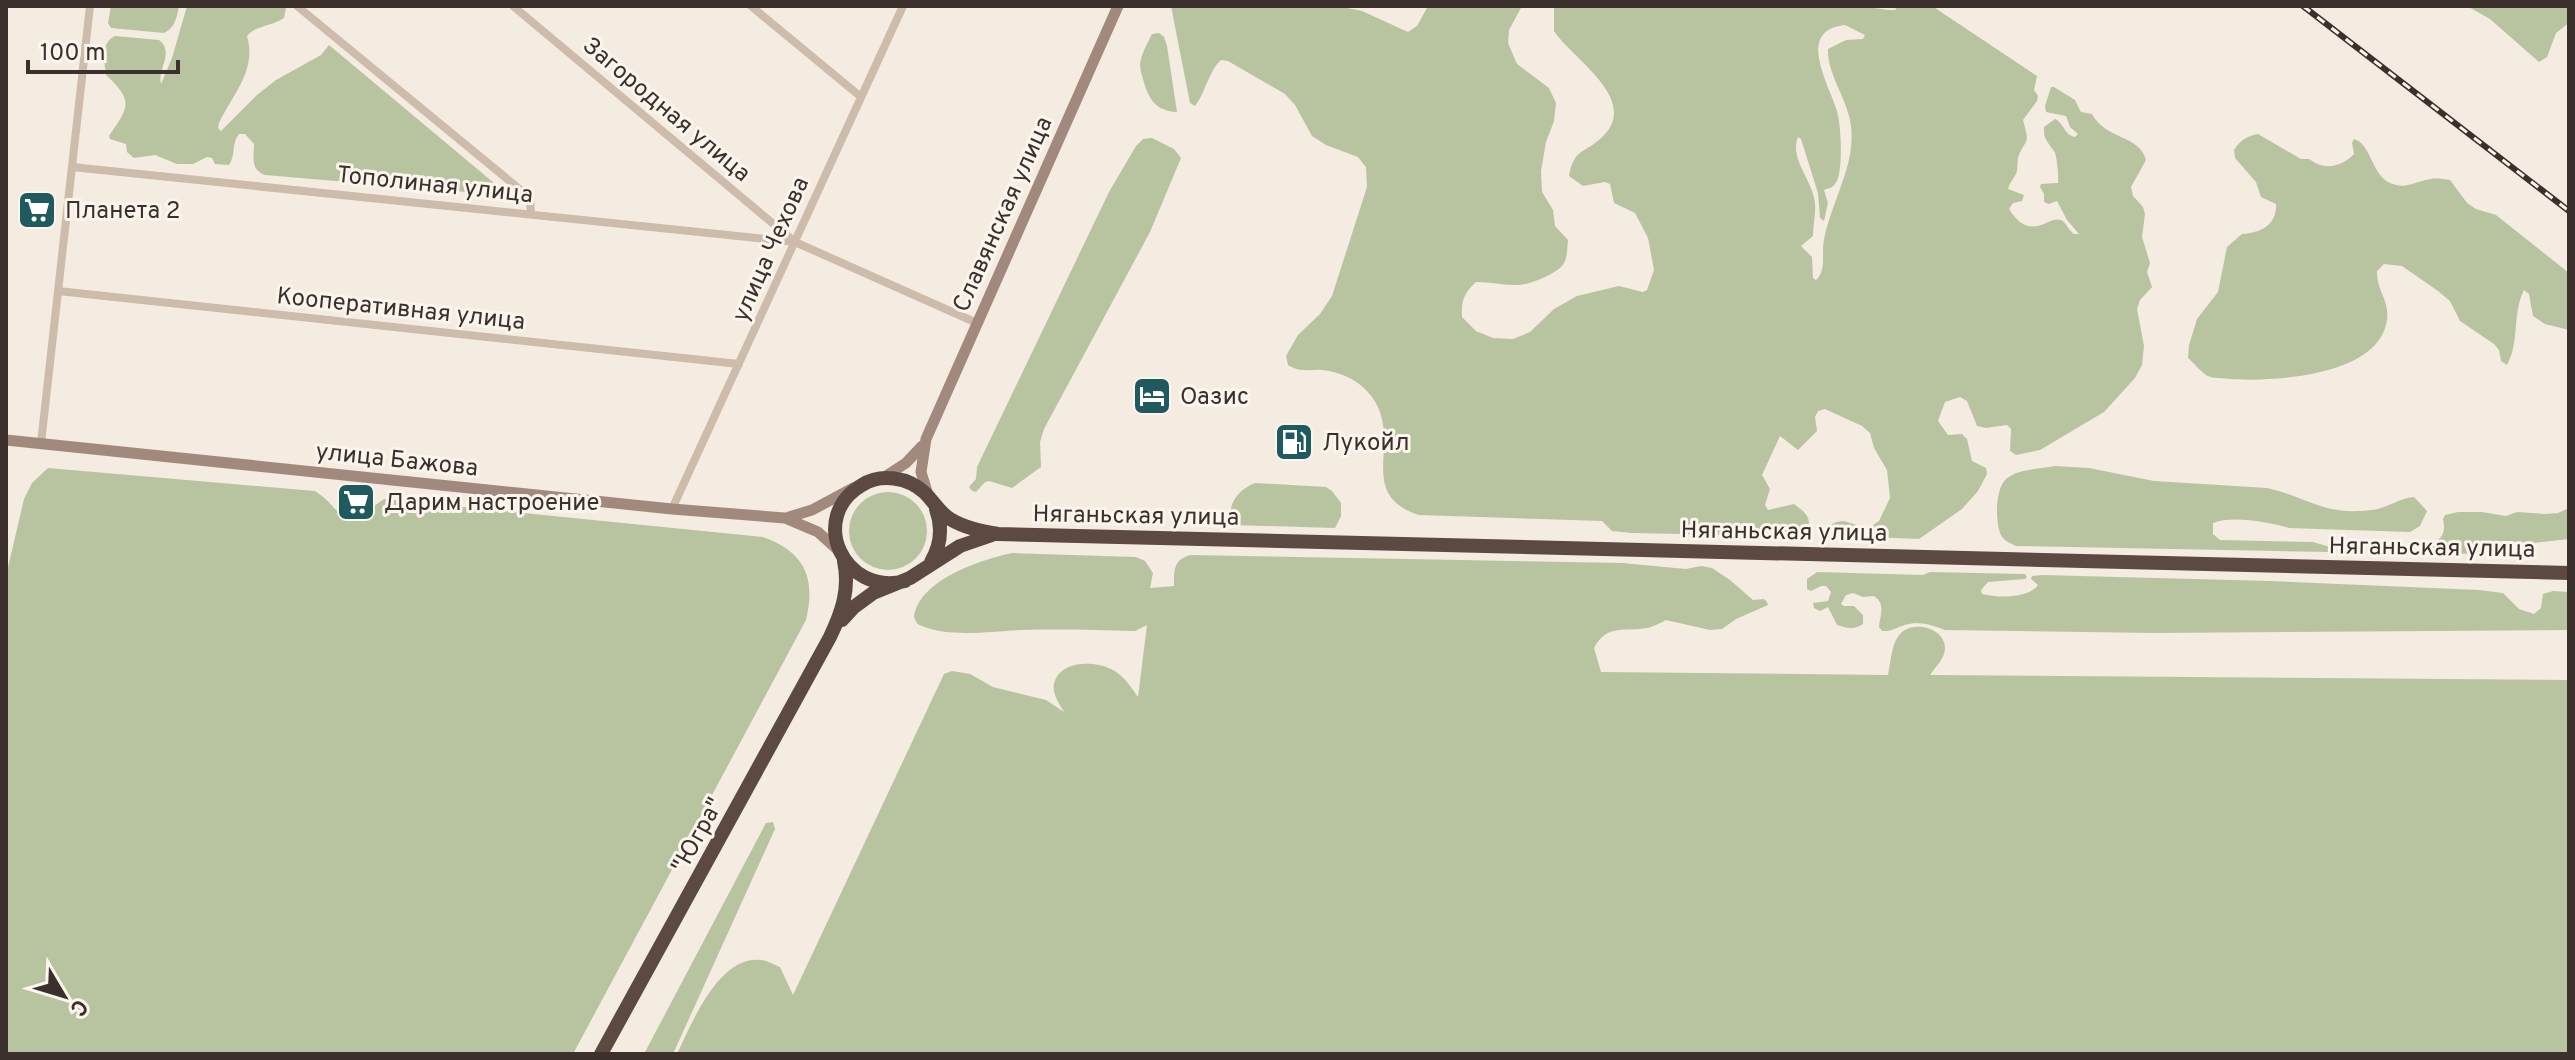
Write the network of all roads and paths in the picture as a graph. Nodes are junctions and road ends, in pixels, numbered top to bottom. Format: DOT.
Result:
graph roads {
  1 [pos="90,6"];
  2 [pos="297,6"];
  3 [pos="513,6"];
  4 [pos="751,6"];
  5 [pos="903,6"];
  6 [pos="1118,6"];
  7 [pos="861,97"];
  8 [pos="72,167"];
  9 [pos="531,214"];
  10 [pos="795,242"];
  11 [pos="58,291"];
  12 [pos="977,323"];
  13 [pos="739,364"];
  14 [pos="926,439"];
  15 [pos="6,440"];
  16 [pos="41,443"];
  17 [pos="873,480"];
  18 [pos="931,501"];
  19 [pos="672,509"];
  20 [pos="785,518"];
  21 [pos="998,534"];
  22 [pos="841,554"];
  23 [pos="925,568"];
  24 [pos="2569,573"];
  25 [pos="905,581"];
  26 [pos="830,637"];
  27 [pos="601,1054"];
  1 -- 8 [label="street"];
  2 -- 9 [label="street"];
  3 -- 10 [label="street, Загородная улица"];
  4 -- 7 [label="street"];
  5 -- 7 [label="street, улица Чехова"];
  6 -- 12 [label="street, Славянская улица"];
  7 -- 10 [label="street, улица Чехова"];
  8 -- 9 [label="street, Тополиная улица"];
  8 -- 11 [label="street"];
  9 -- 10 [label="street, Тополиная улица"];
  10 -- 12 [label="street"];
  10 -- 13 [label="street, улица Чехова"];
  11 -- 13 [label="street, Кооперативная улица"];
  11 -- 16 [label="street"];
  12 -- 14 [label="street, Славянская улица"];
  13 -- 19 [label="street, улица Чехова"];
  14 -- 17 [label="street"];
  14 -- 18 [label="street"];
  15 -- 16 [label="street, улица Бажова"];
  16 -- 19 [label="street, улица Бажова"];
  17 -- 18 [label="highway"];
  17 -- 20 [label="street"];
  17 -- 22 [label="highway"];
  18 -- 21 [label="highway"];
  18 -- 23 [label="highway"];
  19 -- 20 [label="street, улица Бажова"];
  20 -- 22 [label="street"];
  21 -- 23 [label="highway"];
  21 -- 24 [label="highway, Няганьская улица"];
  22 -- 25 [label="highway"];
  22 -- 26 [label="highway"];
  23 -- 25 [label="highway"];
  25 -- 26 [label="highway"];
  26 -- 27 [label="highway, \"Югра\""];
}
